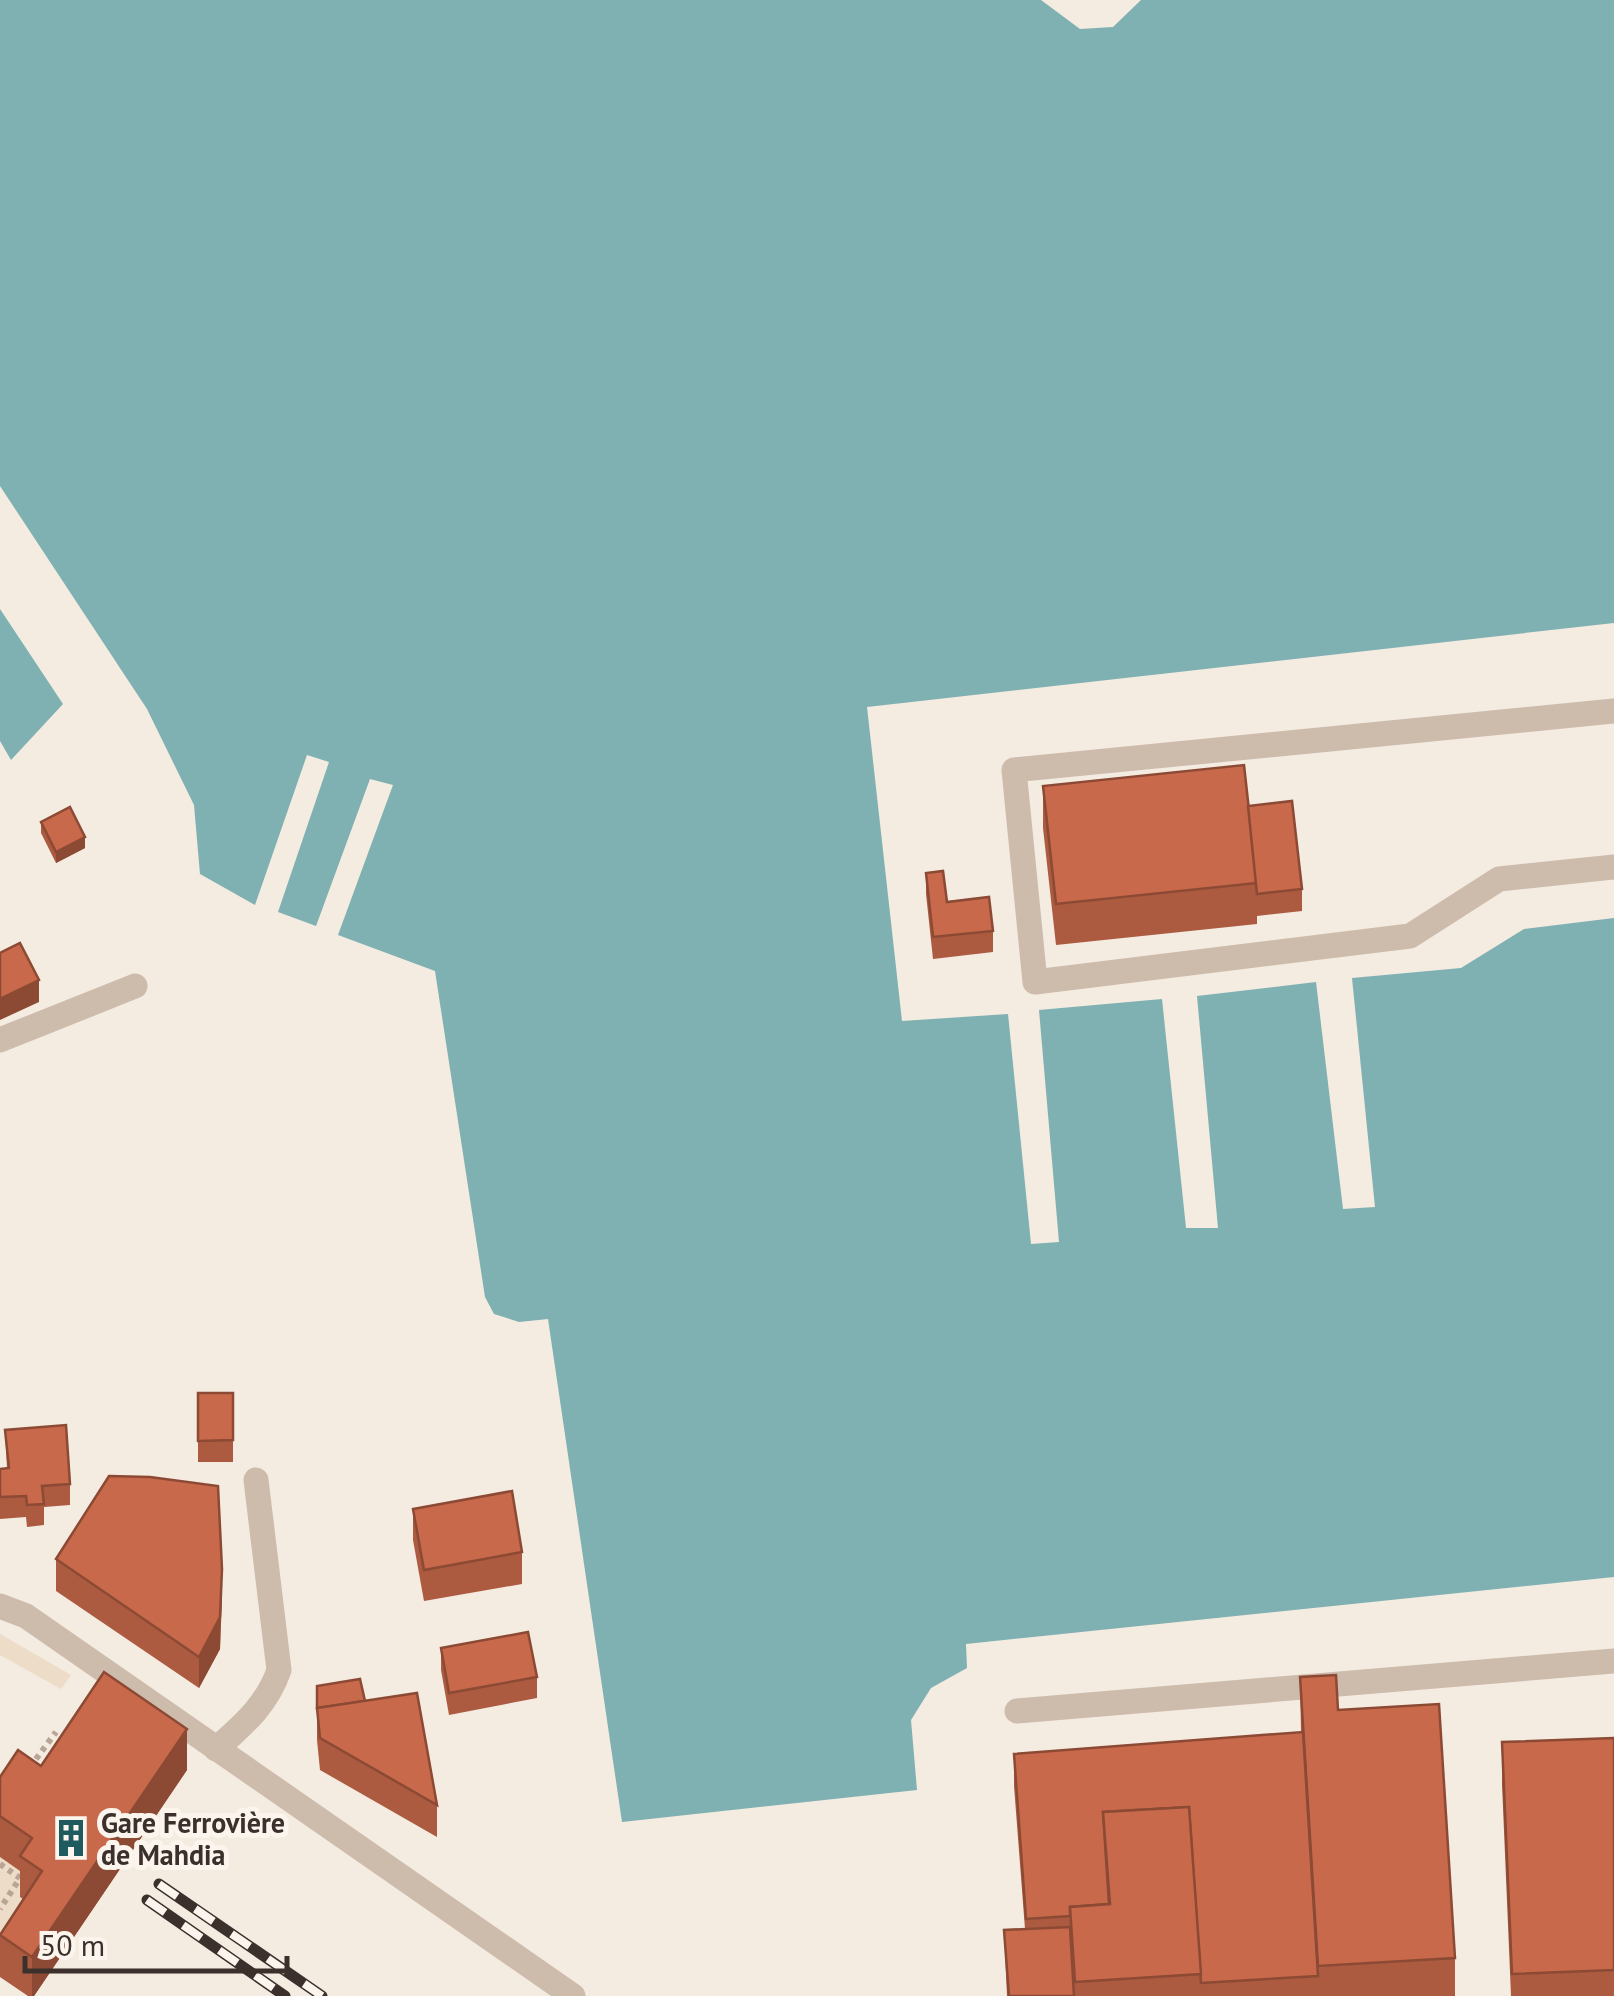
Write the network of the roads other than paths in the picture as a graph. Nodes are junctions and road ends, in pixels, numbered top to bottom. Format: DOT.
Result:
graph roads {
  1 [pos="1614,710"];
  2 [pos="1614,868"];
  3 [pos="135,986"];
  4 [pos="0,1040"];
  5 [pos="256,1480"];
  6 [pos="0,1606"];
  7 [pos="1614,1661"];
  8 [pos="1018,1712"];
  9 [pos="216,1749"];
  10 [pos="573,1996"];
  1 -- 2 [label="street"];
  3 -- 4 [label="street"];
  5 -- 9 [label="street"];
  6 -- 9 [label="street"];
  7 -- 8 [label="street"];
  9 -- 10 [label="street"];
}
